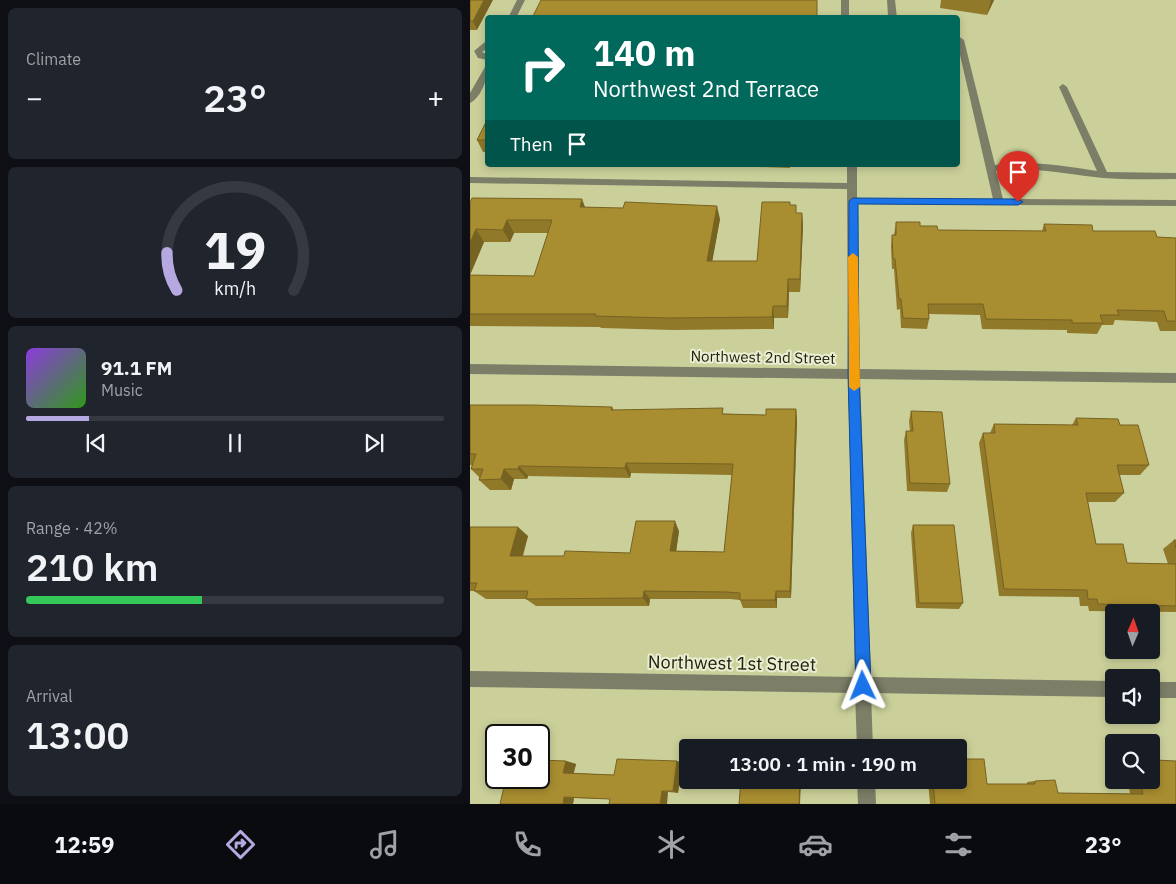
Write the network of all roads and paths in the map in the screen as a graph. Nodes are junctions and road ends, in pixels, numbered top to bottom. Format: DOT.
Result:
graph roads {
  1 [pos="521,0"];
  2 [pos="845,0"];
  3 [pos="891,0"];
  4 [pos="514,15"];
  5 [pos="846,15"];
  6 [pos="892,15"];
  7 [pos="960,40"];
  8 [pos="485,44"];
  9 [pos="485,45"];
  10 [pos="470,46"];
  11 [pos="470,53"];
  12 [pos="484,58"];
  13 [pos="485,73"];
  14 [pos="1063,86"];
  15 [pos="470,100"];
  16 [pos="852,167"];
  17 [pos="991,169"];
  18 [pos="1104,175"];
  19 [pos="1176,176"];
  20 [pos="470,180"];
  21 [pos="852,186"];
  22 [pos="853,201"];
  23 [pos="999,202"];
  24 [pos="1176,203"];
  25 [pos="470,369"];
  26 [pos="854,374"];
  27 [pos="1176,378"];
  28 [pos="470,678"];
  29 [pos="863,686"];
  30 [pos="1105,689"];
  31 [pos="1160,690"];
  32 [pos="1176,690"];
  33 [pos="865,739"];
  34 [pos="866,789"];
  35 [pos="866,804"];
  1 -- 4 [label="street"];
  2 -- 5 [label="street"];
  3 -- 6 [label="street"];
  7 -- 17 [label="street"];
  8 -- 10 [label="street"];
  9 -- 12 [label="street"];
  11 -- 12 [label="street"];
  13 -- 15 [label="street"];
  14 -- 18 [label="street"];
  16 -- 21 [label="street"];
  17 -- 18 [label="street"];
  17 -- 23 [label="street"];
  18 -- 19 [label="street"];
  20 -- 21 [label="street"];
  21 -- 22 [label="street"];
  22 -- 23 [label="street"];
  22 -- 26 [label="street"];
  23 -- 24 [label="street"];
  25 -- 26 [label="street, Northwest 2nd Street"];
  26 -- 27 [label="street, Northwest 2nd Street"];
  26 -- 29 [label="street"];
  28 -- 29 [label="street, Northwest 1st Street"];
  29 -- 30 [label="street, Northwest 1st Street"];
  29 -- 33 [label="street"];
  31 -- 32 [label="street"];
  34 -- 35 [label="street"];
}
